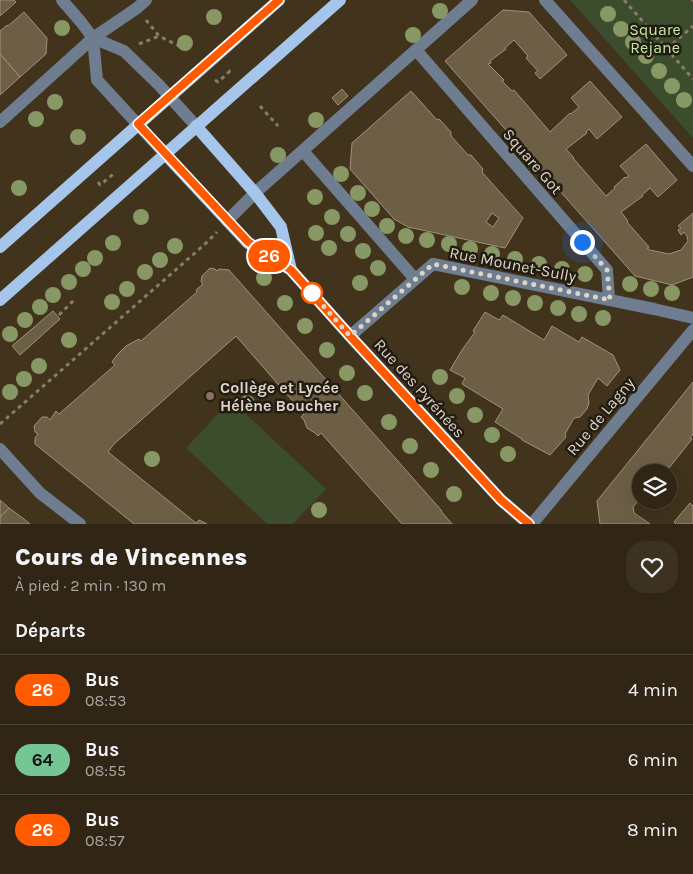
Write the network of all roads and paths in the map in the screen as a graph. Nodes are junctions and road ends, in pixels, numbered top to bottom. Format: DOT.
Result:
graph roads {
  1 [pos="62,0"];
  2 [pos="146,0"];
  3 [pos="279,0"];
  4 [pos="340,0"];
  5 [pos="472,0"];
  6 [pos="545,0"];
  7 [pos="624,0"];
  8 [pos="145,18"];
  9 [pos="693,26"];
  10 [pos="159,36"];
  11 [pos="93,38"];
  12 [pos="138,45"];
  13 [pos="667,49"];
  14 [pos="187,50"];
  15 [pos="416,50"];
  16 [pos="233,74"];
  17 [pos="215,80"];
  18 [pos="693,80"];
  19 [pos="170,97"];
  20 [pos="260,106"];
  21 [pos="0,122"];
  22 [pos="138,124"];
  23 [pos="196,126"];
  24 [pos="278,126"];
  25 [pos="303,151"];
  26 [pos="165,154"];
  27 [pos="693,166"];
  28 [pos="122,174"];
  29 [pos="98,182"];
  30 [pos="255,193"];
  31 [pos="227,221"];
  32 [pos="0,247"];
  33 [pos="291,270"];
  34 [pos="415,279"];
  35 [pos="75,299"];
  36 [pos="0,300"];
  37 [pos="610,300"];
  38 [pos="59,315"];
  39 [pos="693,318"];
  40 [pos="693,330"];
  41 [pos="350,336"];
  42 [pos="0,424"];
  43 [pos="0,449"];
  44 [pos="80,524"];
  45 [pos="531,524"];
  1 -- 11 [label="street"];
  2 -- 11 [label="street"];
  3 -- 19 [label="main road"];
  4 -- 23 [label="main road"];
  5 -- 15 [label="street"];
  6 -- 27 [label="street"];
  7 -- 13 [label="path"];
  8 -- 10 [label="path"];
  9 -- 13 [label="path"];
  10 -- 12 [label="path"];
  10 -- 14 [label="path"];
  11 -- 19 [label="street"];
  11 -- 21 [label="street"];
  11 -- 22 [label="street"];
  13 -- 18 [label="path"];
  15 -- 25 [label="street"];
  15 -- 37 [label="street, Square Got"];
  16 -- 17 [label="path"];
  19 -- 22 [label="main road"];
  19 -- 23 [label="street"];
  20 -- 24 [label="path"];
  22 -- 26 [label="street"];
  22 -- 32 [label="main road"];
  23 -- 26 [label="main road"];
  23 -- 30 [label="main road, Rue des Pyrénées"];
  25 -- 30 [label="street"];
  25 -- 34 [label="street"];
  26 -- 31 [label="main road, Rue des Pyrénées"];
  26 -- 36 [label="main road"];
  28 -- 29 [label="path"];
  30 -- 31 [label="street"];
  30 -- 33 [label="main road, Rue des Pyrénées"];
  31 -- 33 [label="main road, Rue des Pyrénées"];
  31 -- 42 [label="path"];
  33 -- 41 [label="main road, Rue des Pyrénées"];
  34 -- 37 [label="street, Rue Mounet-Sully"];
  34 -- 41 [label="street, Rue Mounet-Sully"];
  35 -- 38 [label="path"];
  37 -- 39 [label="street, Rue Mounet-Sully"];
  40 -- 45 [label="street, Rue de Lagny"];
  41 -- 45 [label="main road, Rue des Pyrénées"];
  43 -- 44 [label="street"];
}
